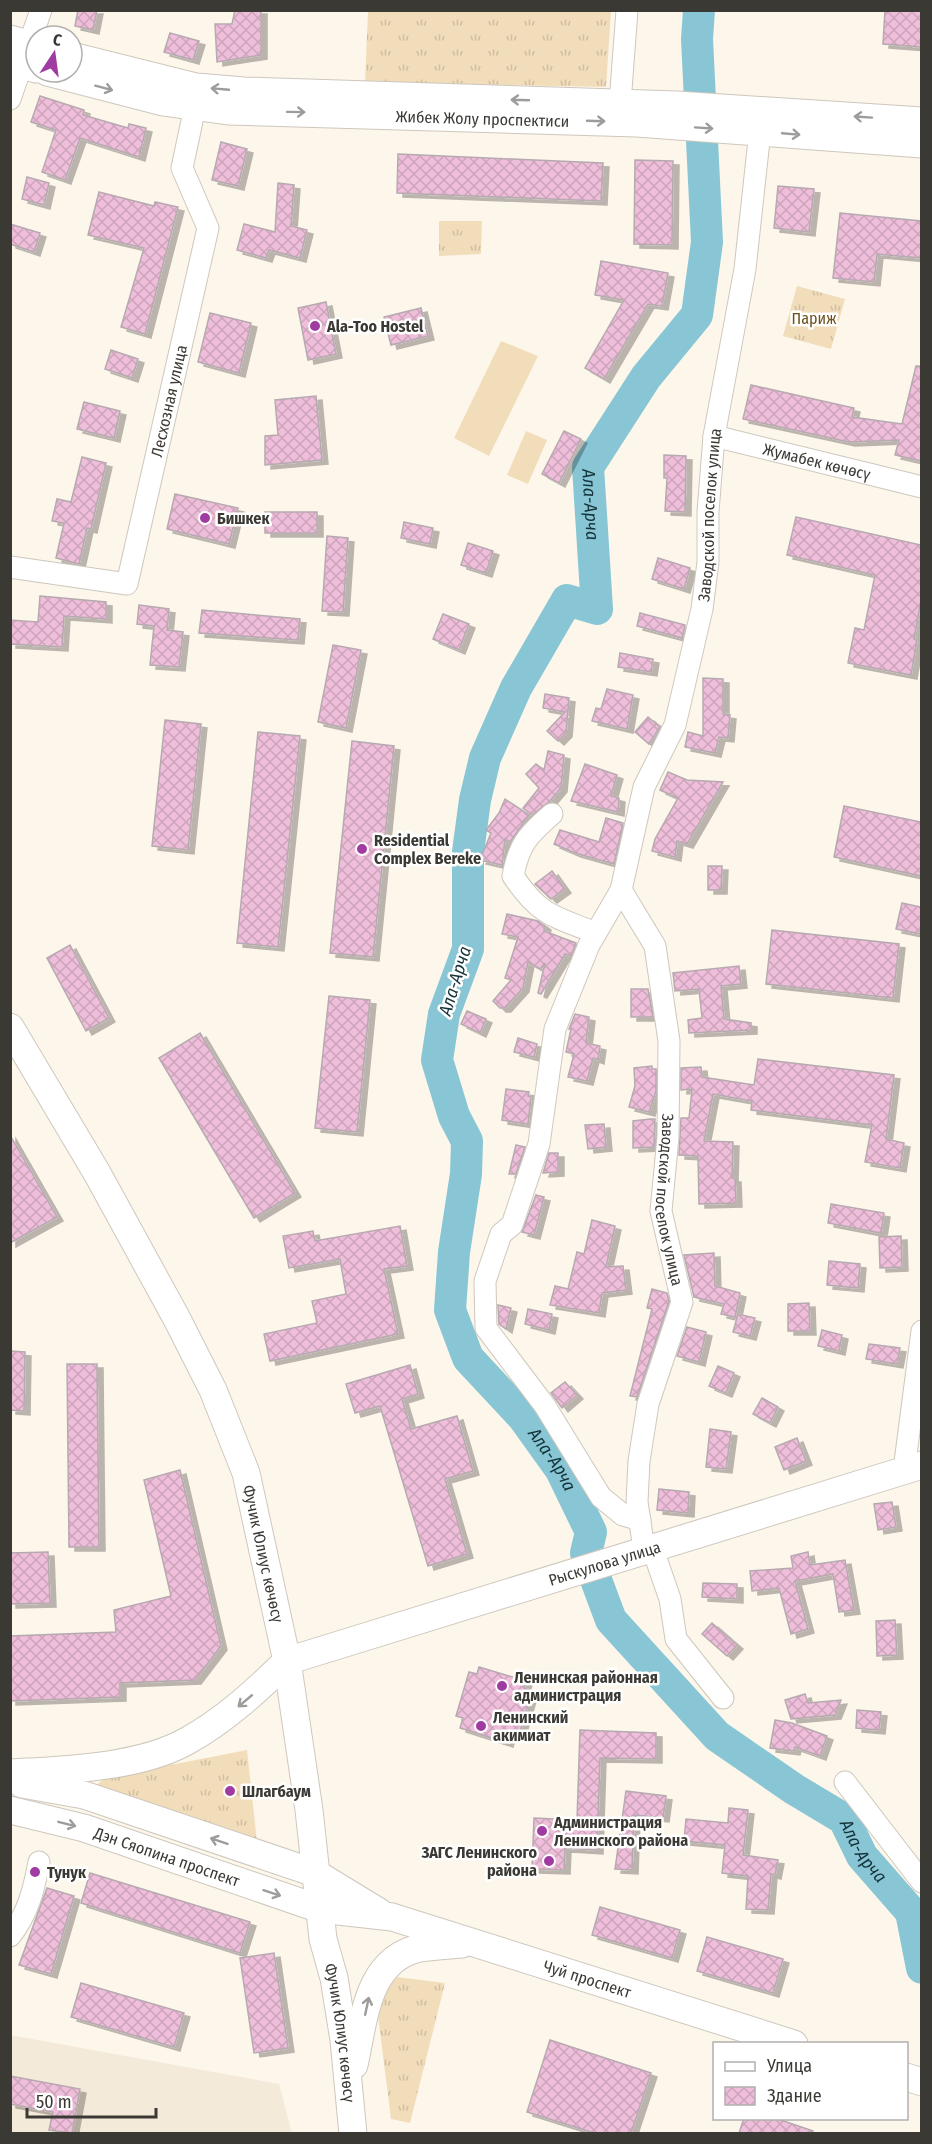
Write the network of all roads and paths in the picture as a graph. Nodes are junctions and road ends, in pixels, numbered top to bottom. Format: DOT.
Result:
graph roads {
  1 [pos="627,10"];
  2 [pos="84,59"];
  3 [pos="24,64"];
  4 [pos="84,77"];
  5 [pos="10,99"];
  6 [pos="620,103"];
  7 [pos="195,107"];
  8 [pos="676,116"];
  9 [pos="733,119"];
  10 [pos="921,121"];
  11 [pos="760,131"];
  12 [pos="921,144"];
  13 [pos="714,436"];
  14 [pos="921,487"];
  15 [pos="10,567"];
  16 [pos="552,814"];
  17 [pos="621,890"];
  18 [pos="596,933"];
  19 [pos="10,1027"];
  20 [pos="921,1332"];
  21 [pos="913,1467"];
  22 [pos="640,1520"];
  23 [pos="641,1551"];
  24 [pos="288,1661"];
  25 [pos="723,1698"];
  26 [pos="10,1773"];
  27 [pos="10,1782"];
  28 [pos="845,1782"];
  29 [pos="10,1810"];
  30 [pos="39,1863"];
  31 [pos="315,1872"];
  32 [pos="921,1882"];
  33 [pos="320,1909"];
  34 [pos="382,1914"];
  35 [pos="10,1936"];
  36 [pos="470,1943"];
  37 [pos="791,2042"];
  38 [pos="350,2084"];
  39 [pos="353,2133"];
  1 -- 6 [label="street"];
  6 -- 2 [label="main road, Жибек Жолу проспектиси, one-way"];
  3 -- 5 [label="street"];
  4 -- 7 [label="main road, Жибек Жолу проспектиси, one-way"];
  6 -- 8 [label="main road, Жибек Жолу проспектиси"];
  7 -- 8 [label="main road, Жибек Жолу проспектиси, one-way"];
  7 -- 15 [label="street, Лесхозная улица"];
  8 -- 9 [label="main road, Жибек Жолу проспектиси"];
  10 -- 9 [label="main road, Жибек Жолу проспектиси, one-way"];
  9 -- 11 [label="main road, Жибек Жолу проспектиси"];
  11 -- 12 [label="main road, Жибек Жолу проспектиси, one-way"];
  11 -- 13 [label="street, Заводской поселок улица"];
  13 -- 14 [label="street, Жумабек көчөсү"];
  13 -- 17 [label="street, Заводской поселок улица"];
  16 -- 18 [label="street"];
  17 -- 18 [label="street, Заводской поселок улица"];
  17 -- 22 [label="street, Заводской поселок улица"];
  18 -- 22 [label="street, Заводской поселок улица"];
  19 -- 24 [label="main road, Фучик Юлиус көчөсү"];
  20 -- 21 [label="street"];
  21 -- 23 [label="main road, Рыскулова улица"];
  22 -- 23 [label="street, Заводской поселок улица"];
  23 -- 24 [label="main road, Рыскулова улица"];
  23 -- 25 [label="street, Заводской поселок улица"];
  24 -- 26 [label="main road, one-way"];
  24 -- 31 [label="main road, Фучик Юлиус көчөсү"];
  31 -- 27 [label="main road, Дэн Сяопина проспект, one-way"];
  28 -- 32 [label="street"];
  29 -- 33 [label="main road, Дэн Сяопина проспект, one-way"];
  30 -- 35 [label="street"];
  31 -- 33 [label="main road, Фучик Юлиус көчөсү"];
  31 -- 34 [label="main road, Чуй проспект"];
  33 -- 34 [label="main road, Чуй проспект"];
  33 -- 38 [label="main road, Фучик Юлиус көчөсү"];
  34 -- 36 [label="main road, Чуй проспект"];
  36 -- 37 [label="main road, Чуй проспект"];
  38 -- 36 [label="main road, one-way"];
  38 -- 39 [label="main road, Фучик Юлиус көчөсү"];
}
